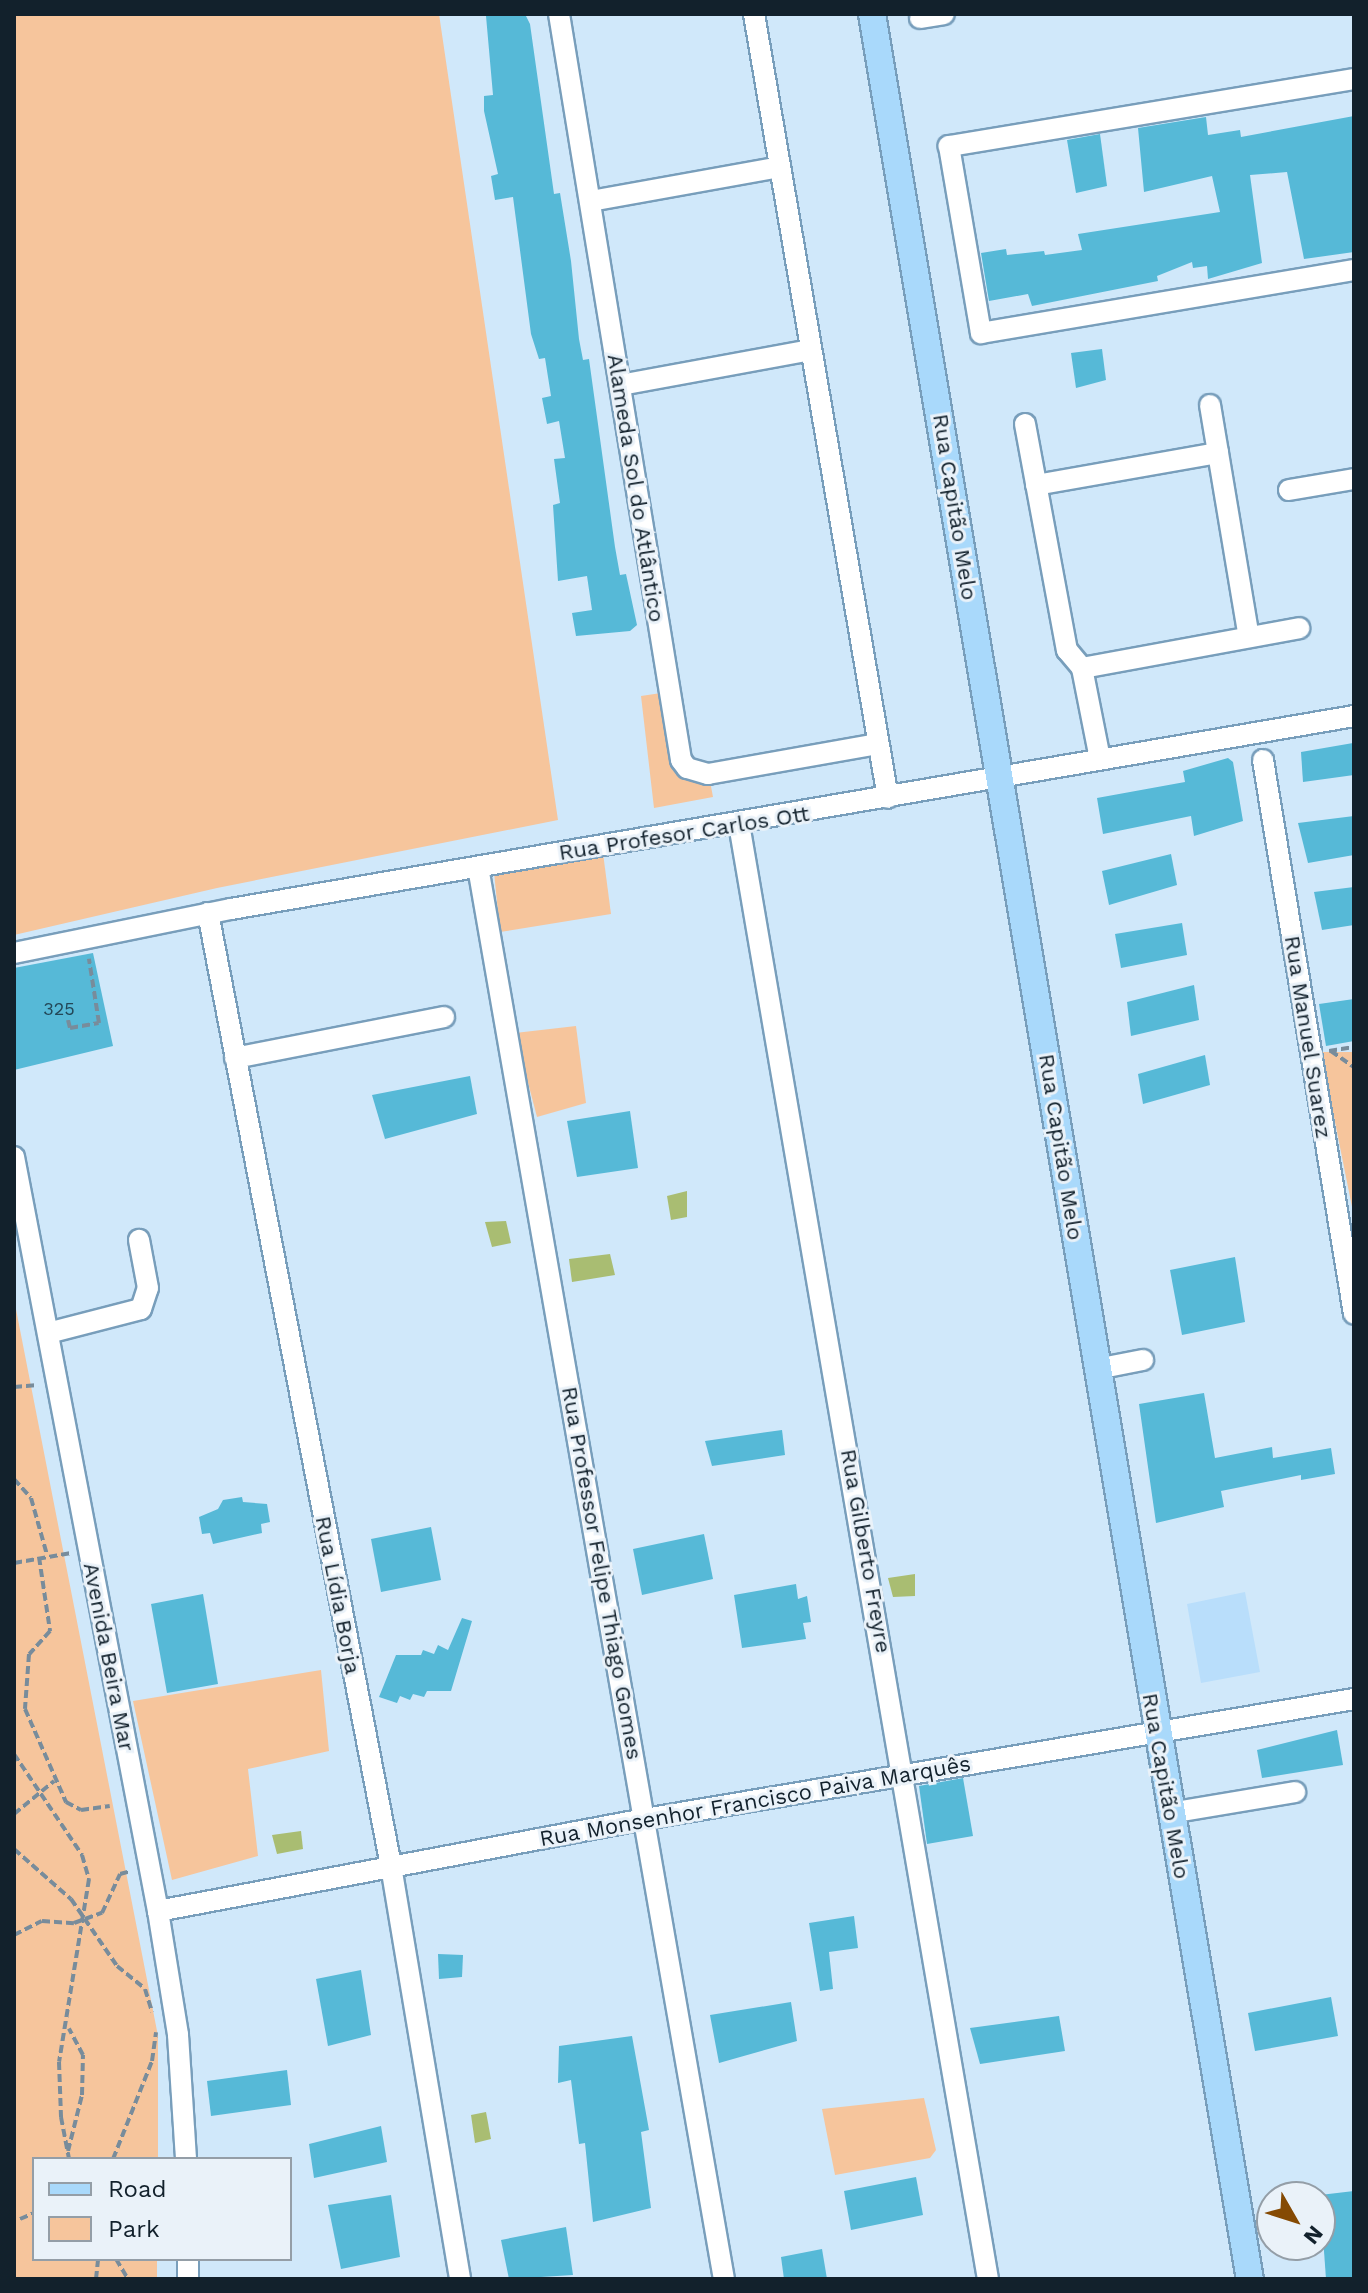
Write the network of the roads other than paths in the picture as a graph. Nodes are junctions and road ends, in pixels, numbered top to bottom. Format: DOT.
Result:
graph roads {
  1 [pos="559,14"];
  2 [pos="754,14"];
  3 [pos="872,14"];
  4 [pos="944,14"];
  5 [pos="920,18"];
  6 [pos="1354,79"];
  7 [pos="780,167"];
  8 [pos="591,201"];
  9 [pos="1354,270"];
  10 [pos="810,350"];
  11 [pos="620,385"];
  12 [pos="1210,405"];
  13 [pos="1025,424"];
  14 [pos="1218,453"];
  15 [pos="1354,479"];
  16 [pos="1036,485"];
  17 [pos="1289,490"];
  18 [pos="1299,628"];
  19 [pos="1249,637"];
  20 [pos="1082,668"];
  21 [pos="1354,716"];
  22 [pos="878,744"];
  23 [pos="1100,759"];
  24 [pos="1263,760"];
  25 [pos="999,778"];
  26 [pos="888,798"];
  27 [pos="739,824"];
  28 [pos="478,867"];
  29 [pos="208,913"];
  30 [pos="23,951"];
  31 [pos="444,1017"];
  32 [pos="235,1058"];
  33 [pos="14,1157"];
  34 [pos="139,1240"];
  35 [pos="1354,1314"];
  36 [pos="48,1333"];
  37 [pos="1143,1360"];
  38 [pos="1097,1369"];
  39 [pos="1354,1699"];
  40 [pos="1156,1732"];
  41 [pos="905,1774"];
  42 [pos="1295,1792"];
  43 [pos="1170,1813"];
  44 [pos="645,1819"];
  45 [pos="391,1866"];
  46 [pos="158,1911"];
  47 [pos="186,2157"];
  48 [pos="460,2279"];
  49 [pos="724,2279"];
  50 [pos="988,2279"];
  51 [pos="1250,2279"];
  1 -- 8 [label="street, Alameda Sol do Atlântico"];
  2 -- 7 [label="street"];
  3 -- 25 [label="main road, Rua Capitão Melo"];
  4 -- 5 [label="street"];
  6 -- 9 [label="street"];
  7 -- 8 [label="street"];
  7 -- 10 [label="street"];
  8 -- 11 [label="street, Alameda Sol do Atlântico"];
  10 -- 11 [label="street"];
  10 -- 22 [label="street"];
  11 -- 22 [label="street, Alameda Sol do Atlântico"];
  12 -- 14 [label="street"];
  13 -- 16 [label="street"];
  14 -- 16 [label="street"];
  14 -- 19 [label="street"];
  15 -- 17 [label="street"];
  16 -- 20 [label="street"];
  18 -- 19 [label="street"];
  19 -- 20 [label="street"];
  20 -- 23 [label="street"];
  21 -- 23 [label="street, Rua Profesor Carlos Ott"];
  22 -- 26 [label="street"];
  23 -- 25 [label="street, Rua Profesor Carlos Ott"];
  24 -- 35 [label="street, Rua Manuel Suarez"];
  25 -- 26 [label="street, Rua Profesor Carlos Ott"];
  25 -- 38 [label="main road, Rua Capitão Melo"];
  26 -- 27 [label="street, Rua Profesor Carlos Ott"];
  27 -- 28 [label="street, Rua Profesor Carlos Ott"];
  27 -- 41 [label="street, Rua Gilberto Freyre"];
  28 -- 29 [label="street, Rua Profesor Carlos Ott"];
  28 -- 44 [label="street, Rua Professor Felipe Thiago Gomes"];
  29 -- 30 [label="street, Rua Profesor Carlos Ott"];
  29 -- 32 [label="street, Rua Lídia Borja"];
  31 -- 32 [label="street"];
  32 -- 45 [label="street, Rua Lídia Borja"];
  33 -- 36 [label="street, Avenida Beira Mar"];
  34 -- 36 [label="street"];
  36 -- 46 [label="street, Avenida Beira Mar"];
  37 -- 38 [label="street"];
  38 -- 40 [label="main road, Rua Capitão Melo"];
  39 -- 40 [label="street, Rua Monsenhor Francisco Paiva Marquês"];
  40 -- 41 [label="street, Rua Monsenhor Francisco Paiva Marquês"];
  40 -- 43 [label="main road, Rua Capitão Melo"];
  41 -- 44 [label="street, Rua Monsenhor Francisco Paiva Marquês"];
  41 -- 50 [label="street, Rua Gilberto Freyre"];
  42 -- 43 [label="street"];
  43 -- 51 [label="main road, Rua Capitão Melo"];
  44 -- 45 [label="street, Rua Monsenhor Francisco Paiva Marquês"];
  44 -- 49 [label="street, Rua Professor Felipe Thiago Gomes"];
  45 -- 46 [label="street, Rua Monsenhor Francisco Paiva Marquês"];
  45 -- 48 [label="street, Rua Lídia Borja"];
  46 -- 47 [label="street, Avenida Beira Mar"];
}
